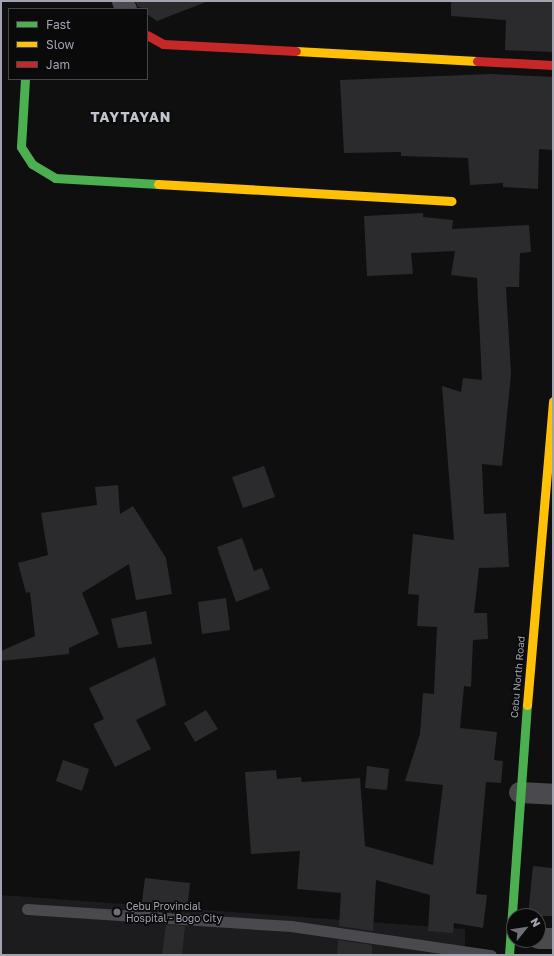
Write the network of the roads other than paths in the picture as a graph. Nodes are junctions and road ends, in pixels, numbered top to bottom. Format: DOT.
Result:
graph roads {
  1 [pos="152,41"];
  2 [pos="553,65"];
  3 [pos="25,80"];
  4 [pos="452,200"];
  5 [pos="553,401"];
  6 [pos="519,792"];
  7 [pos="553,794"];
  8 [pos="513,908"];
  9 [pos="27,909"];
  10 [pos="491,955"];
  1 -- 2 [label="main road"];
  3 -- 4 [label="main road"];
  5 -- 6 [label="main road, Cebu North Road"];
  6 -- 7 [label="street"];
  6 -- 8 [label="main road, Cebu North Road"];
  9 -- 10 [label="lane"];
}
